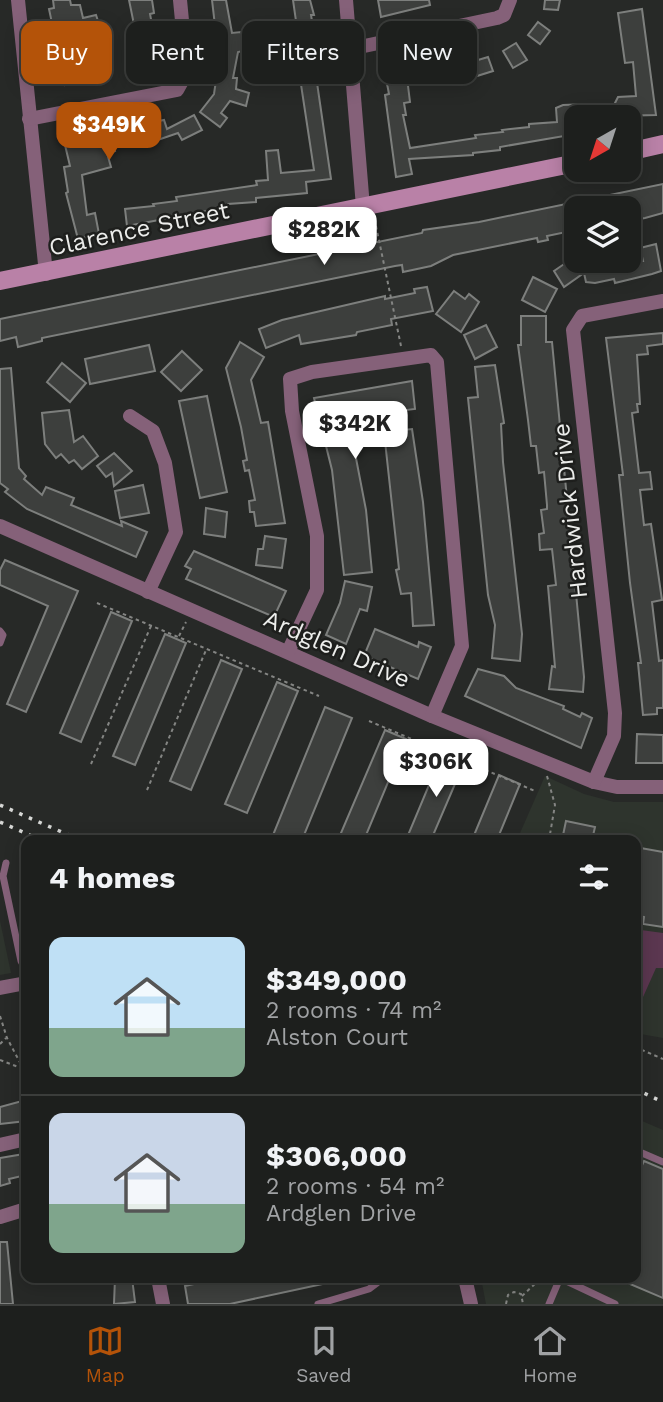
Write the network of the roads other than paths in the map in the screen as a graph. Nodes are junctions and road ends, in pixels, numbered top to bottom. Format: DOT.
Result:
graph roads {
  1 [pos="18,0"];
  2 [pos="180,0"];
  3 [pos="346,0"];
  4 [pos="510,0"];
  5 [pos="348,21"];
  6 [pos="364,46"];
  7 [pos="353,84"];
  8 [pos="29,119"];
  9 [pos="663,144"];
  10 [pos="641,149"];
  11 [pos="564,165"];
  12 [pos="363,207"];
  13 [pos="46,274"];
  14 [pos="0,281"];
  15 [pos="663,301"];
  16 [pos="130,416"];
  17 [pos="0,526"];
  18 [pos="148,592"];
  19 [pos="0,631"];
  20 [pos="0,643"];
  21 [pos="288,653"];
  22 [pos="432,716"];
  23 [pos="594,782"];
  24 [pos="663,787"];
  25 [pos="6,863"];
  26 [pos="21,961"];
  27 [pos="21,984"];
  28 [pos="0,988"];
  29 [pos="21,1140"];
  30 [pos="0,1145"];
  31 [pos="641,1153"];
  32 [pos="663,1162"];
  33 [pos="21,1211"];
  34 [pos="0,1217"];
  35 [pos="159,1283"];
  36 [pos="377,1283"];
  37 [pos="466,1283"];
  38 [pos="557,1283"];
  39 [pos="571,1283"];
  40 [pos="163,1304"];
  41 [pos="318,1304"];
  42 [pos="471,1304"];
  43 [pos="549,1304"];
  44 [pos="615,1304"];
  1 -- 8 [label="street"];
  2 -- 8 [label="street"];
  3 -- 5 [label="street"];
  4 -- 6 [label="street"];
  7 -- 12 [label="street"];
  8 -- 13 [label="street"];
  9 -- 10 [label="street"];
  11 -- 12 [label="street, Clarence Street"];
  12 -- 13 [label="street, Clarence Street"];
  13 -- 14 [label="street, Clarence Street"];
  15 -- 23 [label="street, Hardwick Drive"];
  16 -- 18 [label="street"];
  17 -- 18 [label="street, Ardglen Drive"];
  18 -- 21 [label="street, Ardglen Drive"];
  19 -- 20 [label="lane"];
  21 -- 22 [label="street, Ardglen Drive"];
  21 -- 22 [label="street"];
  22 -- 23 [label="street, Ardglen Drive"];
  23 -- 24 [label="street, Ardglen Drive"];
  25 -- 26 [label="lane"];
  27 -- 28 [label="street"];
  29 -- 30 [label="street"];
  31 -- 32 [label="lane"];
  33 -- 34 [label="street"];
  35 -- 40 [label="street"];
  36 -- 41 [label="lane"];
  37 -- 42 [label="street"];
  38 -- 43 [label="lane"];
  39 -- 44 [label="lane"];
}
